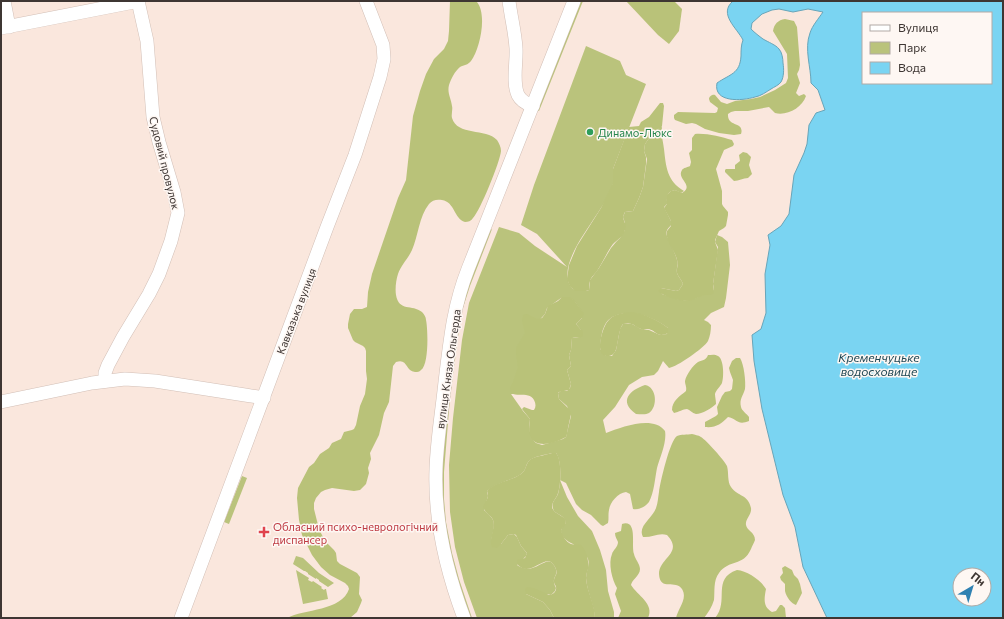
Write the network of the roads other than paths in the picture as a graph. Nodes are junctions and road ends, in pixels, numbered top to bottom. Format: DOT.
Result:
graph roads {
  1 [pos="4,1"];
  2 [pos="139,1"];
  3 [pos="366,1"];
  4 [pos="509,1"];
  5 [pos="574,1"];
  6 [pos="5,28"];
  7 [pos="532,106"];
  8 [pos="105,381"];
  9 [pos="264,398"];
  10 [pos="1,402"];
  11 [pos="459,617"];
  12 [pos="181,618"];
  1 -- 6 [label="street"];
  2 -- 6 [label="street"];
  2 -- 8 [label="street, Судовий провулок"];
  3 -- 9 [label="street, Кавказька вулиця"];
  4 -- 7 [label="street"];
  5 -- 7 [label="street, вулиця Князя Ольгерда"];
  7 -- 11 [label="street, вулиця Князя Ольгерда"];
  8 -- 9 [label="street"];
  8 -- 10 [label="street"];
  9 -- 12 [label="street, Кавказька вулиця"];
}
